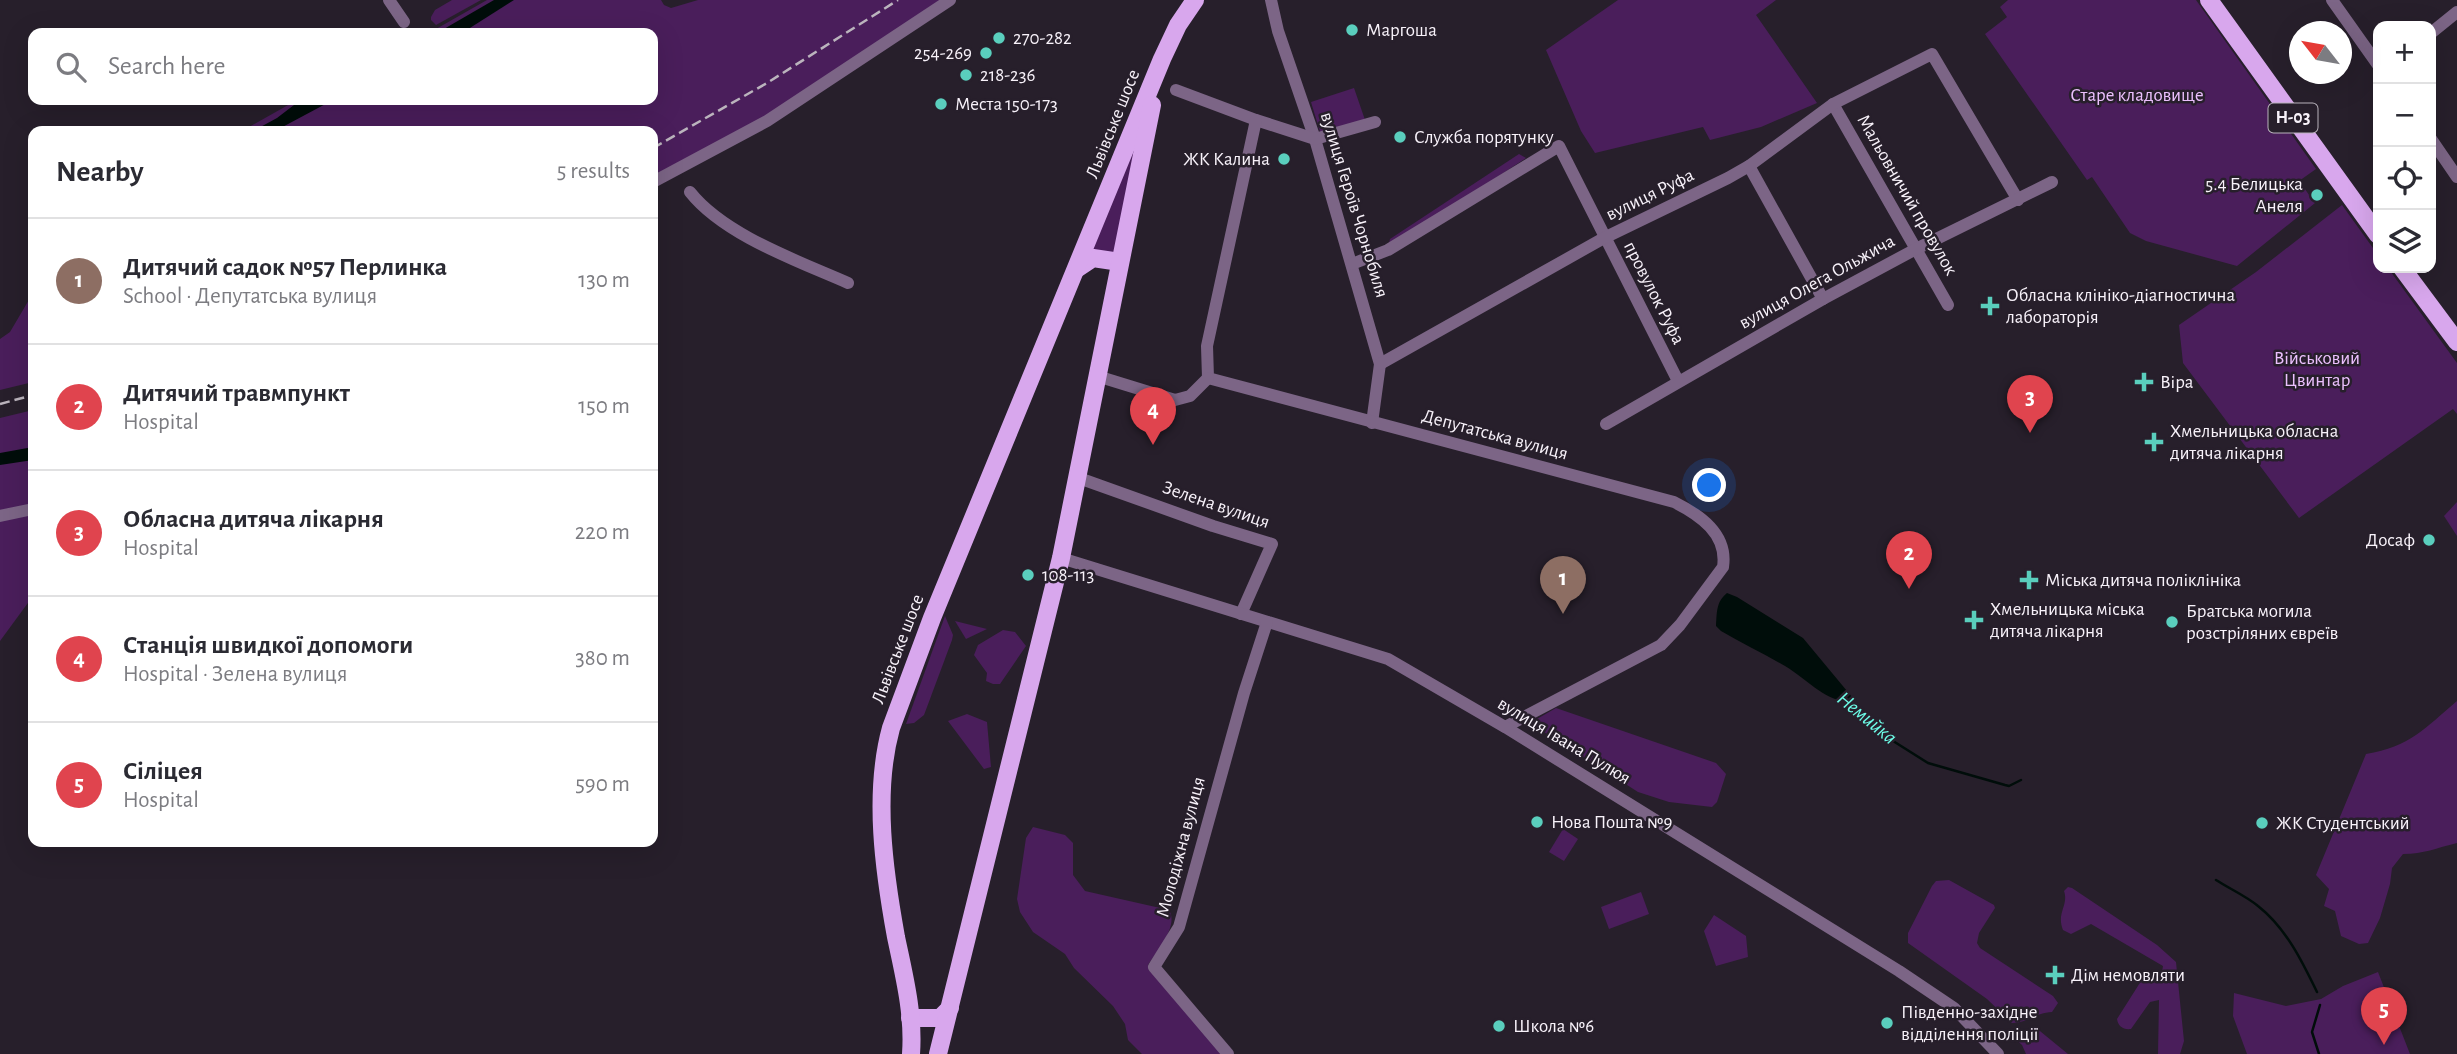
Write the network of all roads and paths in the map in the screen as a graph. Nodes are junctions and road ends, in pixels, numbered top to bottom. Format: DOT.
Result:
graph roads {
  1 [pos="389,0"];
  2 [pos="950,0"];
  3 [pos="1195,0"];
  4 [pos="1271,0"];
  5 [pos="2209,0"];
  6 [pos="2332,0"];
  7 [pos="2457,12"];
  8 [pos="404,22"];
  9 [pos="2436,29"];
  10 [pos="2373,58"];
  11 [pos="1162,59"];
  12 [pos="1176,90"];
  13 [pos="1833,104"];
  14 [pos="1256,120"];
  15 [pos="1375,122"];
  16 [pos="1315,139"];
  17 [pos="2436,146"];
  18 [pos="1749,166"];
  19 [pos="2457,177"];
  20 [pos="658,179"];
  21 [pos="2052,182"];
  22 [pos="690,192"];
  23 [pos="2018,200"];
  24 [pos="2373,228"];
  25 [pos="1604,239"];
  26 [pos="1916,249"];
  27 [pos="1120,262"];
  28 [pos="1352,264"];
  29 [pos="1078,268"];
  30 [pos="2406,273"];
  31 [pos="848,283"];
  32 [pos="1823,299"];
  33 [pos="1948,305"];
  34 [pos="2457,342"];
  35 [pos="1381,364"];
  36 [pos="1097,376"];
  37 [pos="1208,378"];
  38 [pos="1678,381"];
  39 [pos="1372,423"];
  40 [pos="1606,424"];
  41 [pos="1076,477"];
  42 [pos="28,510"];
  43 [pos="0,516"];
  44 [pos="1061,558"];
  45 [pos="1241,614"];
  46 [pos="1267,622"];
  47 [pos="1505,727"];
  48 [pos="950,1008"];
  49 [pos="910,1018"];
  50 [pos="911,1054"];
  51 [pos="938,1054"];
  52 [pos="1228,1054"];
  53 [pos="1998,1054"];
  1 -- 8 [label="street"];
  2 -- 20 [label="street"];
  3 -- 11 [label="main road"];
  4 -- 16 [label="street, вулиця Героїв Чорнобиля"];
  5 -- 24 [label="main road, Н-03"];
  6 -- 10 [label="street"];
  7 -- 9 [label="street"];
  11 -- 27 [label="main road, Львівське шосе"];
  11 -- 29 [label="main road, Львівське шосе"];
  12 -- 14 [label="street"];
  13 -- 18 [label="street, вулиця Руфа"];
  13 -- 23 [label="street, вулиця Руфа"];
  13 -- 26 [label="street, Мальовничий провулок"];
  14 -- 16 [label="street"];
  14 -- 37 [label="street"];
  15 -- 16 [label="street"];
  16 -- 28 [label="street, вулиця Героїв Чорнобиля"];
  17 -- 19 [label="street"];
  18 -- 25 [label="street, вулиця Руфа"];
  18 -- 32 [label="street"];
  21 -- 23 [label="street, вулиця Олега Ольжича"];
  22 -- 31 [label="street"];
  23 -- 26 [label="street, вулиця Олега Ольжича"];
  25 -- 28 [label="street, провулок Руфа"];
  25 -- 35 [label="street, вулиця Руфа"];
  25 -- 38 [label="street, провулок Руфа"];
  26 -- 32 [label="street, вулиця Олега Ольжича"];
  26 -- 33 [label="street, Мальовничий провулок"];
  27 -- 29 [label="main road"];
  27 -- 36 [label="main road, Львівське шосе"];
  28 -- 35 [label="street, вулиця Героїв Чорнобиля"];
  29 -- 49 [label="main road, Львівське шосе"];
  30 -- 34 [label="main road"];
  32 -- 38 [label="street, вулиця Олега Ольжича"];
  35 -- 39 [label="street, вулиця Героїв Чорнобиля"];
  36 -- 37 [label="street"];
  36 -- 41 [label="main road, Львівське шосе"];
  37 -- 39 [label="street, Депутатська вулиця"];
  38 -- 40 [label="street, вулиця Олега Ольжича"];
  39 -- 47 [label="street, Депутатська вулиця"];
  41 -- 44 [label="main road, Львівське шосе"];
  41 -- 45 [label="street, Зелена вулиця"];
  42 -- 43 [label="street"];
  44 -- 45 [label="street, вулиця Івана Пулюя"];
  44 -- 48 [label="main road, Львівське шосе"];
  45 -- 46 [label="street, вулиця Івана Пулюя"];
  46 -- 47 [label="street, вулиця Івана Пулюя"];
  46 -- 52 [label="street, Молодіжна вулиця"];
  47 -- 53 [label="street, вулиця Івана Пулюя"];
  48 -- 49 [label="main road"];
  48 -- 51 [label="main road, Львівське шосе"];
  49 -- 50 [label="main road, Львівське шосе"];
}
